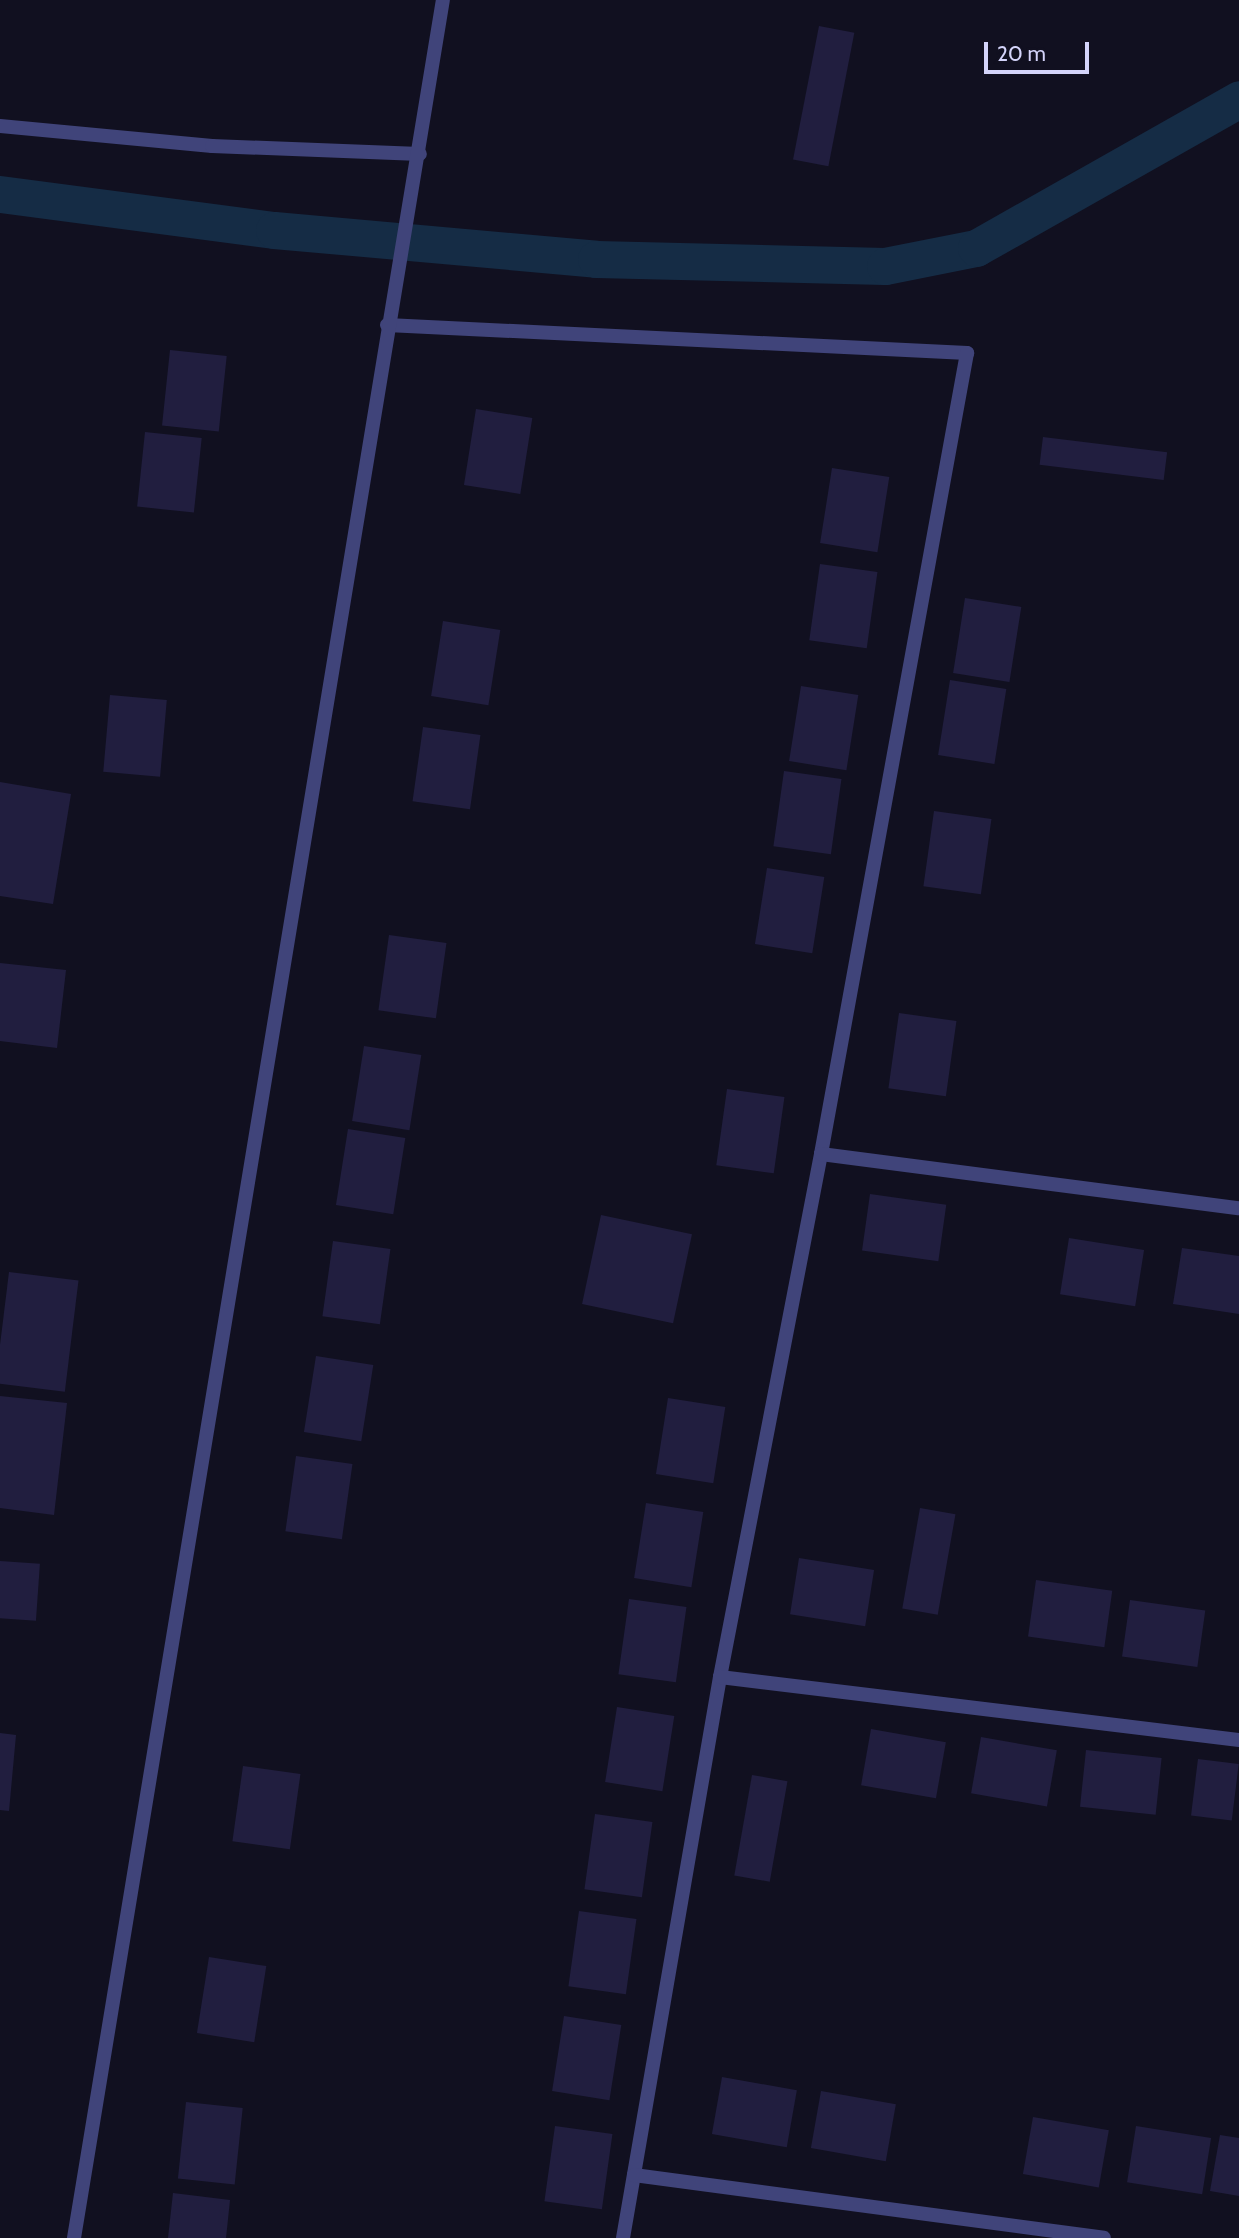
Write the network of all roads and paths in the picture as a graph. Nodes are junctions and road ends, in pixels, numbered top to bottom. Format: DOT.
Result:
graph roads {
  1 [pos="443,0"];
  2 [pos="0,126"];
  3 [pos="420,155"];
  4 [pos="387,326"];
  5 [pos="821,1154"];
  6 [pos="1239,1208"];
  7 [pos="720,1677"];
  8 [pos="1239,1740"];
  9 [pos="634,2175"];
  10 [pos="74,2238"];
  11 [pos="623,2238"];
  12 [pos="1104,2238"];
  1 -- 3 [label="street"];
  2 -- 3 [label="street"];
  3 -- 4 [label="street"];
  4 -- 5 [label="street"];
  4 -- 10 [label="street"];
  5 -- 6 [label="street"];
  5 -- 7 [label="street"];
  7 -- 8 [label="street"];
  7 -- 9 [label="street"];
  9 -- 11 [label="street"];
  9 -- 12 [label="street"];
}
